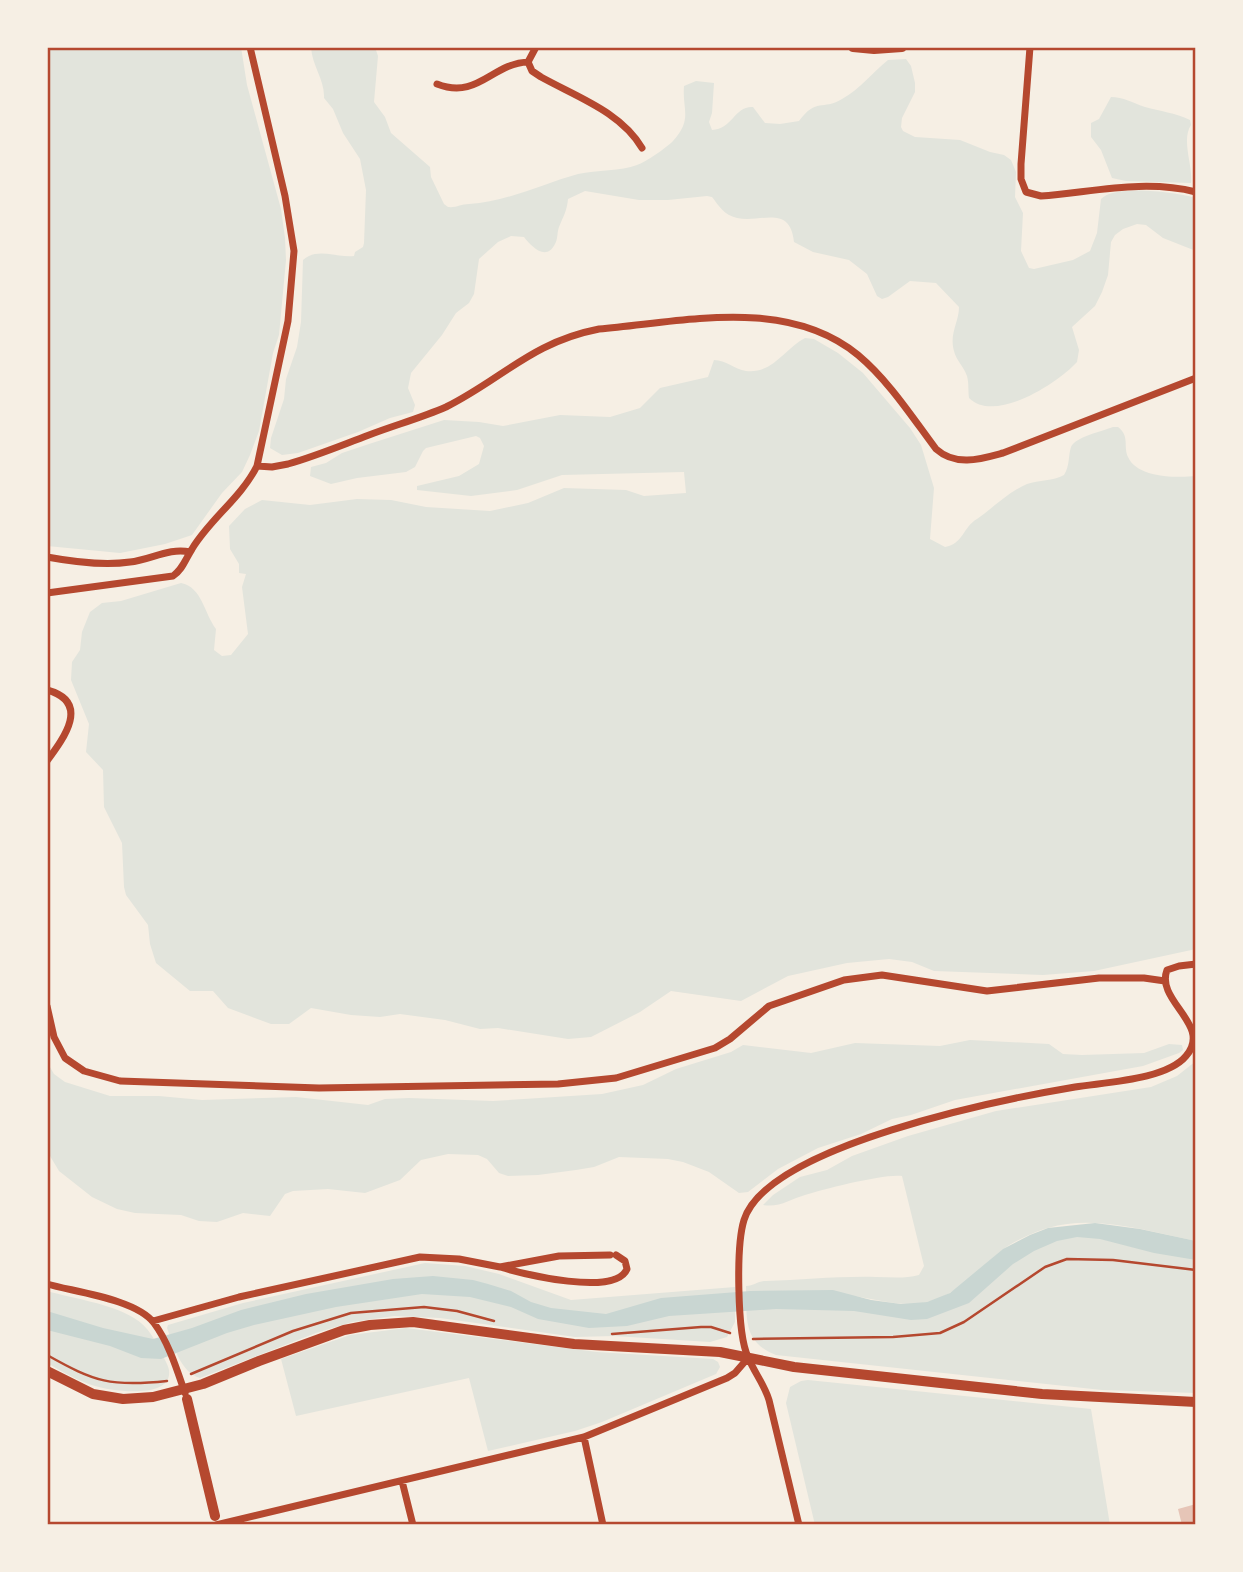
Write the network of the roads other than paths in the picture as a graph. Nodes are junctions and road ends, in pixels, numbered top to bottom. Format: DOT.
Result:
graph roads {
  1 [pos="250,47"];
  2 [pos="536,47"];
  3 [pos="853,47"];
  4 [pos="902,47"];
  5 [pos="1030,47"];
  6 [pos="528,62"];
  7 [pos="437,84"];
  8 [pos="642,148"];
  9 [pos="1196,192"];
  10 [pos="1196,378"];
  11 [pos="257,466"];
  12 [pos="190,552"];
  13 [pos="47,557"];
  14 [pos="47,593"];
  15 [pos="47,690"];
  16 [pos="47,761"];
  17 [pos="1196,964"];
  18 [pos="1165,981"];
  19 [pos="47,1006"];
  20 [pos="500,1267"];
  21 [pos="47,1284"];
  22 [pos="153,1321"];
  23 [pos="748,1358"];
  24 [pos="47,1371"];
  25 [pos="185,1395"];
  26 [pos="1196,1402"];
  27 [pos="584,1437"];
  28 [pos="402,1480"];
  29 [pos="217,1522"];
  30 [pos="413,1525"];
  31 [pos="603,1525"];
  32 [pos="799,1525"];
  1 -- 11 [label="street"];
  2 -- 6 [label="street"];
  3 -- 4 [label="street"];
  5 -- 9 [label="street"];
  6 -- 7 [label="street"];
  6 -- 8 [label="street"];
  10 -- 11 [label="street"];
  11 -- 12 [label="street"];
  12 -- 13 [label="street"];
  12 -- 14 [label="street"];
  15 -- 16 [label="street"];
  17 -- 18 [label="street"];
  18 -- 19 [label="street"];
  18 -- 23 [label="street"];
  20 -- 20 [label="street"];
  20 -- 22 [label="street"];
  21 -- 22 [label="street"];
  22 -- 25 [label="street"];
  23 -- 25 [label="street"];
  23 -- 26 [label="street"];
  23 -- 27 [label="street"];
  23 -- 32 [label="street"];
  24 -- 25 [label="street"];
  25 -- 29 [label="street"];
  27 -- 28 [label="street"];
  27 -- 31 [label="street"];
  28 -- 29 [label="street"];
  28 -- 30 [label="street"];
}
